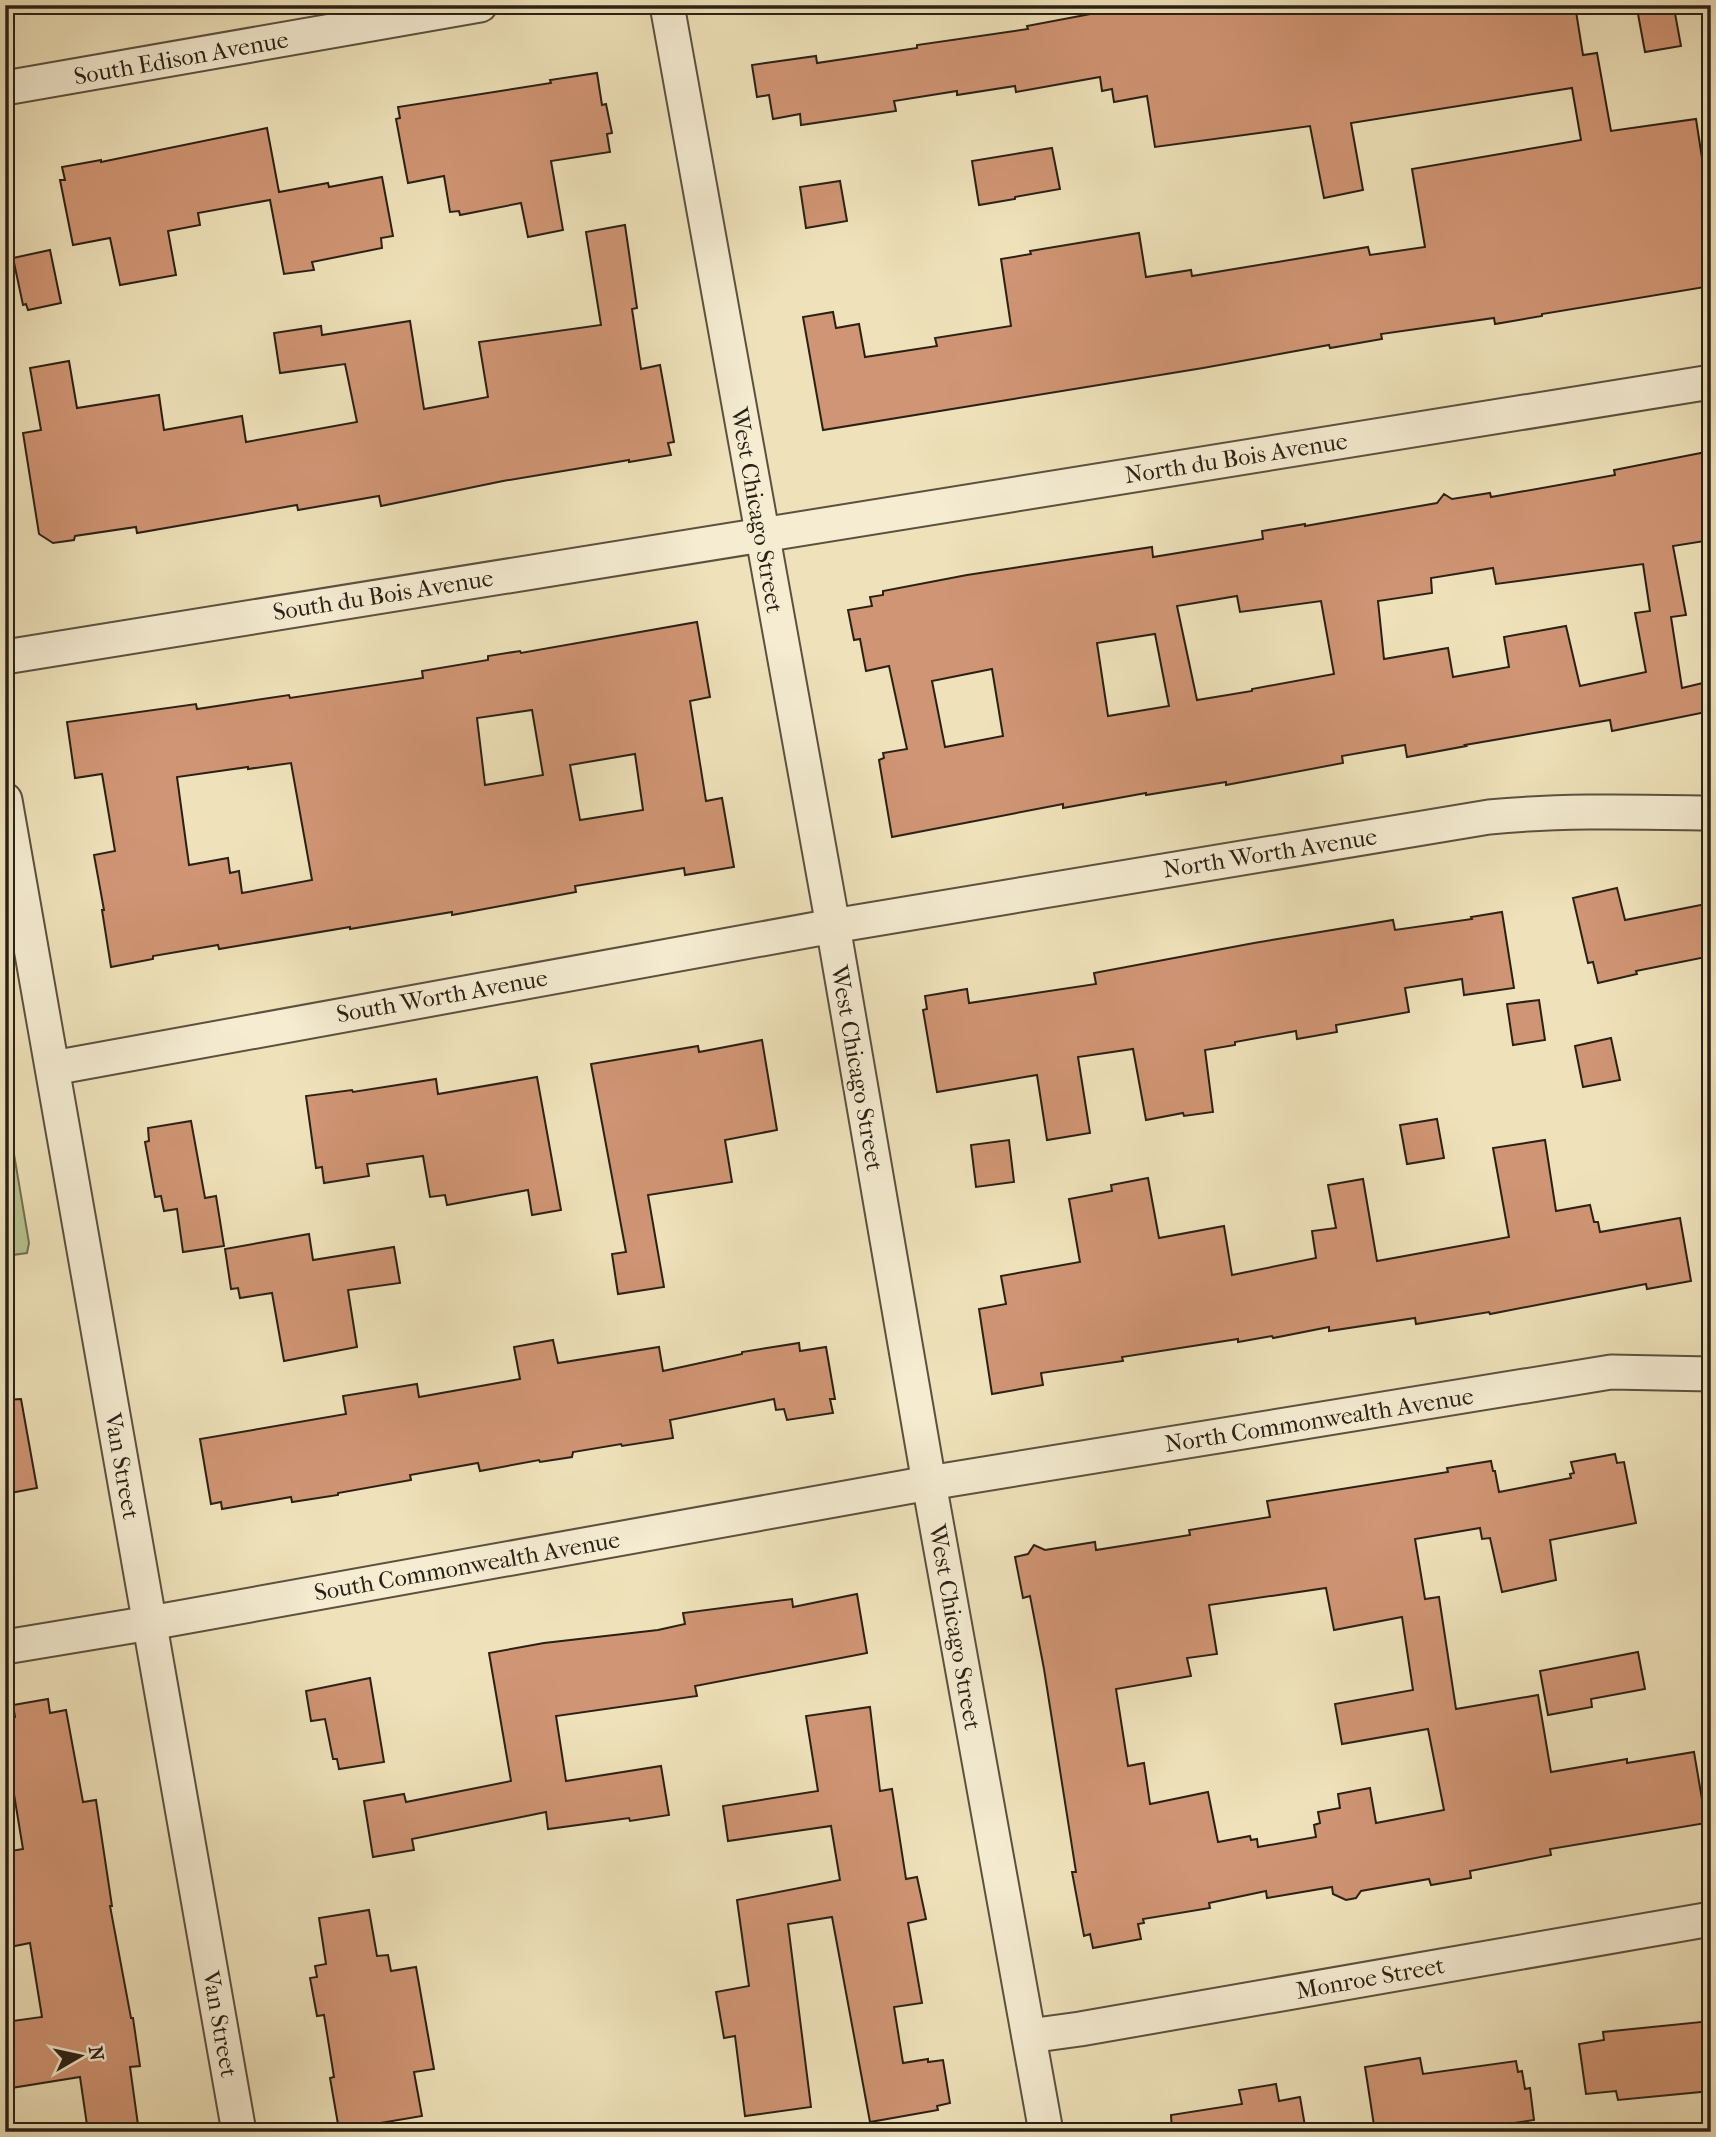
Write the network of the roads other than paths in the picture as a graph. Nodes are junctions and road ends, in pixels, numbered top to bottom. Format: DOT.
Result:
graph roads {
  1 [pos="480,5"];
  2 [pos="667,5"];
  3 [pos="5,88"];
  4 [pos="1711,382"];
  5 [pos="761,534"];
  6 [pos="5,657"];
  7 [pos="5,800"];
  8 [pos="1711,813"];
  9 [pos="833,926"];
  10 [pos="52,1068"];
  11 [pos="1711,1374"];
  12 [pos="929,1483"];
  13 [pos="150,1623"];
  14 [pos="5,1647"];
  15 [pos="1711,1919"];
  16 [pos="1029,2036"];
  17 [pos="239,2132"];
  18 [pos="1046,2132"];
  1 -- 3 [label="street, South Edison Avenue"];
  2 -- 5 [label="street, West Chicago Street"];
  4 -- 5 [label="street, North du Bois Avenue"];
  5 -- 6 [label="street, South du Bois Avenue"];
  5 -- 9 [label="street, West Chicago Street"];
  7 -- 10 [label="street, Van Street"];
  8 -- 9 [label="street, North Worth Avenue"];
  9 -- 10 [label="street, South Worth Avenue"];
  9 -- 12 [label="street, West Chicago Street"];
  10 -- 13 [label="street, Van Street"];
  11 -- 12 [label="street, North Commonwealth Avenue"];
  12 -- 13 [label="street, South Commonwealth Avenue"];
  12 -- 16 [label="street, West Chicago Street"];
  13 -- 14 [label="street, South Commonwealth Avenue"];
  13 -- 17 [label="street, Van Street"];
  15 -- 16 [label="street, Monroe Street"];
  16 -- 18 [label="street, West Chicago Street"];
}
